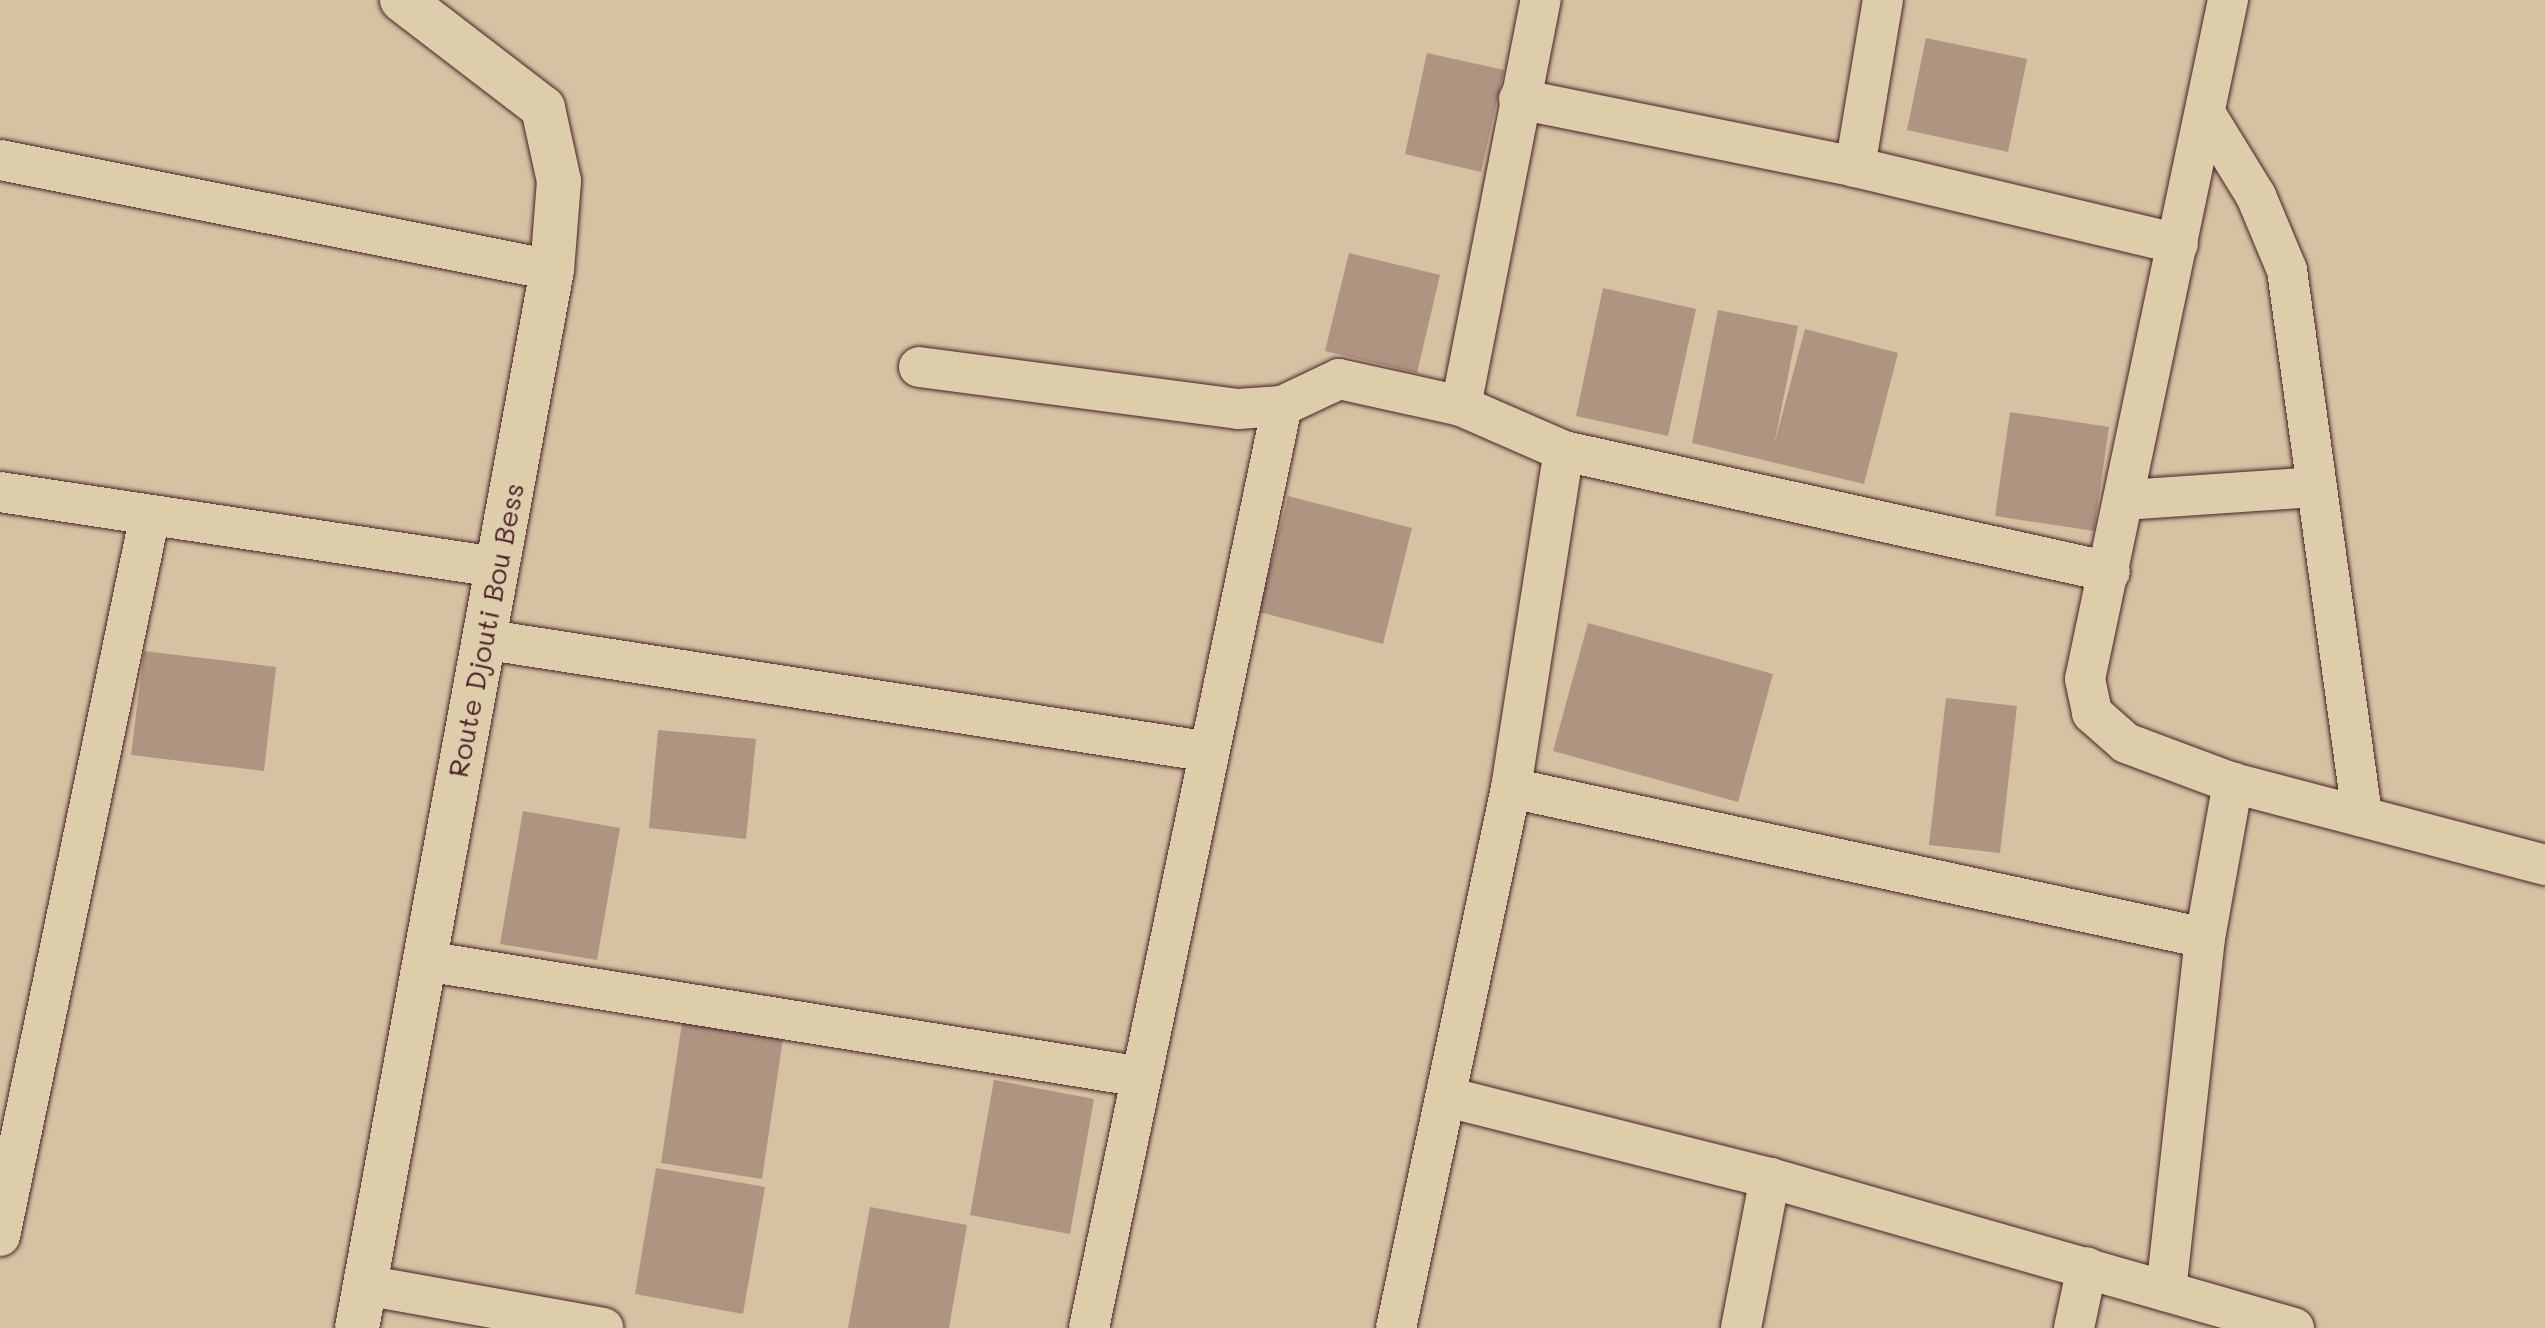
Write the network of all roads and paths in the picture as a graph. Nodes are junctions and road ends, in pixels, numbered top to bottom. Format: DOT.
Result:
graph roads {
  1 [pos="1541,0"];
  2 [pos="1883,0"];
  3 [pos="2228,0"];
  4 [pos="395,1"];
  5 [pos="1519,99"];
  6 [pos="2208,118"];
  7 [pos="0,160"];
  8 [pos="1855,167"];
  9 [pos="2178,244"];
  10 [pos="552,270"];
  11 [pos="919,367"];
  12 [pos="1282,406"];
  13 [pos="1461,406"];
  14 [pos="1564,451"];
  15 [pos="2317,487"];
  16 [pos="0,492"];
  17 [pos="2125,500"];
  18 [pos="150,515"];
  19 [pos="496,567"];
  20 [pos="2110,572"];
  21 [pos="482,639"];
  22 [pos="1204,751"];
  23 [pos="2233,783"];
  24 [pos="1511,788"];
  25 [pos="2362,815"];
  26 [pos="2545,865"];
  27 [pos="2205,938"];
  28 [pos="425,961"];
  29 [pos="1136,1076"];
  30 [pos="1447,1097"];
  31 [pos="1770,1178"];
  32 [pos="0,1236"];
  33 [pos="2087,1267"];
  34 [pos="365,1285"];
  35 [pos="2166,1291"];
  36 [pos="2282,1326"];
  37 [pos="357,1328"];
  38 [pos="603,1328"];
  39 [pos="1089,1328"];
  40 [pos="1396,1328"];
  41 [pos="1741,1328"];
  42 [pos="2074,1328"];
  1 -- 5 [label="street"];
  2 -- 8 [label="street"];
  3 -- 6 [label="street"];
  4 -- 10 [label="main road, Route Djouti Bou Bess"];
  5 -- 8 [label="street"];
  5 -- 13 [label="street"];
  6 -- 9 [label="street"];
  6 -- 15 [label="street"];
  7 -- 10 [label="street"];
  8 -- 9 [label="street"];
  9 -- 17 [label="street"];
  10 -- 19 [label="main road, Route Djouti Bou Bess"];
  11 -- 12 [label="street"];
  12 -- 13 [label="street"];
  12 -- 22 [label="street"];
  13 -- 14 [label="street"];
  14 -- 20 [label="street"];
  14 -- 24 [label="street"];
  15 -- 17 [label="street"];
  15 -- 25 [label="street"];
  16 -- 18 [label="street"];
  17 -- 20 [label="street"];
  18 -- 19 [label="street"];
  18 -- 32 [label="street"];
  19 -- 21 [label="main road, Route Djouti Bou Bess"];
  20 -- 23 [label="street"];
  21 -- 22 [label="street"];
  21 -- 28 [label="main road, Route Djouti Bou Bess"];
  22 -- 29 [label="street"];
  23 -- 25 [label="street"];
  23 -- 27 [label="street"];
  24 -- 27 [label="street"];
  24 -- 30 [label="street"];
  25 -- 26 [label="street"];
  27 -- 35 [label="street"];
  28 -- 29 [label="street"];
  28 -- 34 [label="main road, Route Djouti Bou Bess"];
  29 -- 39 [label="street"];
  30 -- 31 [label="street"];
  30 -- 40 [label="street"];
  31 -- 33 [label="street"];
  31 -- 41 [label="street"];
  33 -- 35 [label="street"];
  33 -- 42 [label="street"];
  34 -- 37 [label="main road, Route Djouti Bou Bess"];
  34 -- 38 [label="street"];
  35 -- 36 [label="street"];
}
